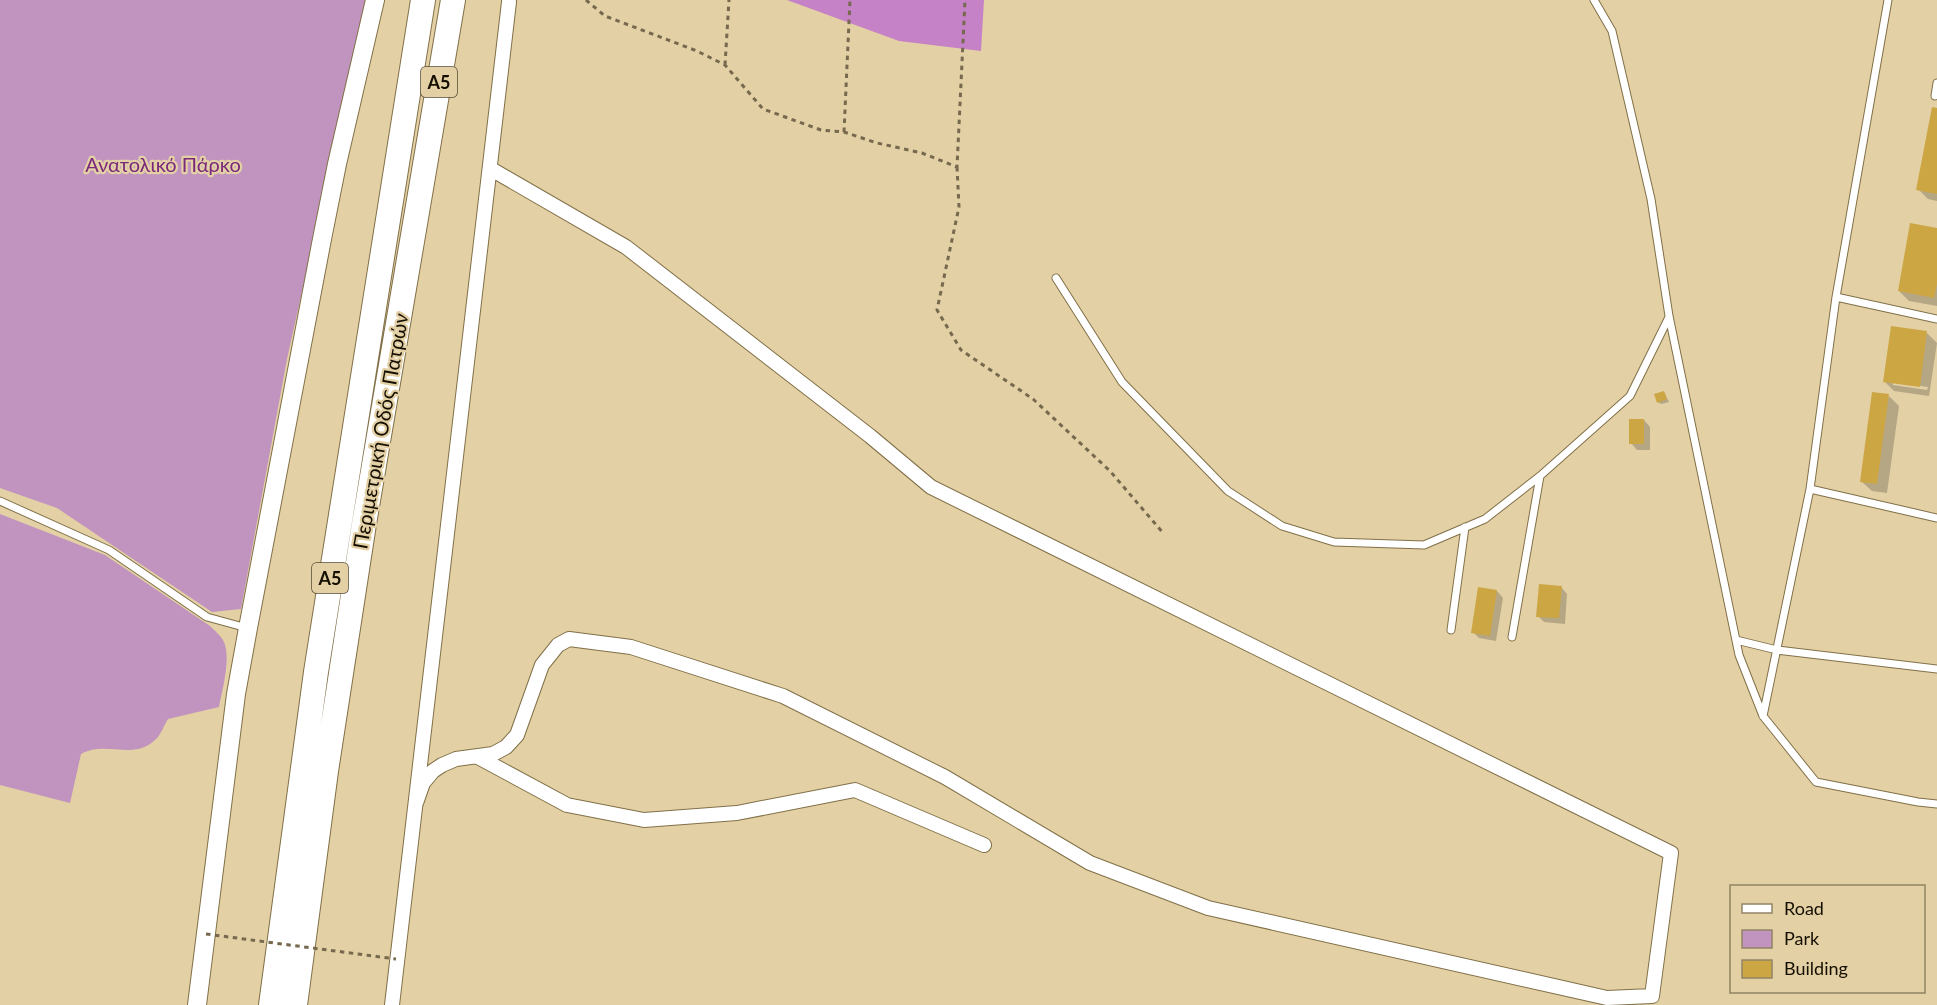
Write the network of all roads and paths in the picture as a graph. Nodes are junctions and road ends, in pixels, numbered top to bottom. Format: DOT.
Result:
graph roads {
  1 [pos="375,0"];
  2 [pos="423,0"];
  3 [pos="453,0"];
  4 [pos="586,0"];
  5 [pos="729,0"];
  6 [pos="850,0"];
  7 [pos="965,0"];
  8 [pos="1594,0"];
  9 [pos="1888,0"];
  10 [pos="509,2"];
  11 [pos="725,65"];
  12 [pos="1937,83"];
  13 [pos="1935,96"];
  14 [pos="844,132"];
  15 [pos="957,167"];
  16 [pos="491,169"];
  17 [pos="1056,278"];
  18 [pos="1836,297"];
  19 [pos="1669,316"];
  20 [pos="1937,319"];
  21 [pos="1540,476"];
  22 [pos="1810,489"];
  23 [pos="0,501"];
  24 [pos="1937,518"];
  25 [pos="1465,527"];
  26 [pos="1164,534"];
  27 [pos="248,628"];
  28 [pos="1451,630"];
  29 [pos="1512,637"];
  30 [pos="1736,640"];
  31 [pos="1777,650"];
  32 [pos="1937,669"];
  33 [pos="1763,716"];
  34 [pos="478,757"];
  35 [pos="416,802"];
  36 [pos="1937,804"];
  37 [pos="984,845"];
  38 [pos="206,934"];
  39 [pos="396,959"];
  40 [pos="1611,1001"];
  41 [pos="197,1005"];
  42 [pos="271,1005"];
  43 [pos="295,1005"];
  44 [pos="392,1005"];
  1 -- 27 [label="street"];
  2 -- 42 [label="highway, Περιμετρική Οδός Πατρών / Α5"];
  3 -- 43 [label="highway, Περιμετρική Οδός Πατρών / Α5"];
  4 -- 11 [label="path"];
  5 -- 11 [label="path"];
  6 -- 14 [label="path"];
  7 -- 15 [label="path"];
  8 -- 19 [label="lane"];
  9 -- 18 [label="lane"];
  10 -- 16 [label="street"];
  11 -- 14 [label="path"];
  12 -- 13 [label="lane"];
  14 -- 15 [label="path"];
  15 -- 26 [label="path"];
  16 -- 35 [label="street"];
  16 -- 40 [label="street"];
  17 -- 25 [label="lane"];
  18 -- 20 [label="lane"];
  18 -- 22 [label="lane"];
  19 -- 21 [label="lane"];
  19 -- 30 [label="lane"];
  21 -- 25 [label="lane"];
  21 -- 29 [label="lane"];
  22 -- 24 [label="lane"];
  22 -- 31 [label="lane"];
  23 -- 27 [label="lane"];
  25 -- 28 [label="lane"];
  27 -- 38 [label="street"];
  30 -- 31 [label="lane"];
  30 -- 33 [label="lane"];
  31 -- 32 [label="lane"];
  31 -- 33 [label="lane"];
  33 -- 36 [label="lane"];
  34 -- 35 [label="street"];
  34 -- 37 [label="street"];
  34 -- 40 [label="street"];
  35 -- 39 [label="street"];
  38 -- 39 [label="path, bridge"];
  38 -- 41 [label="street"];
  39 -- 44 [label="street"];
}
